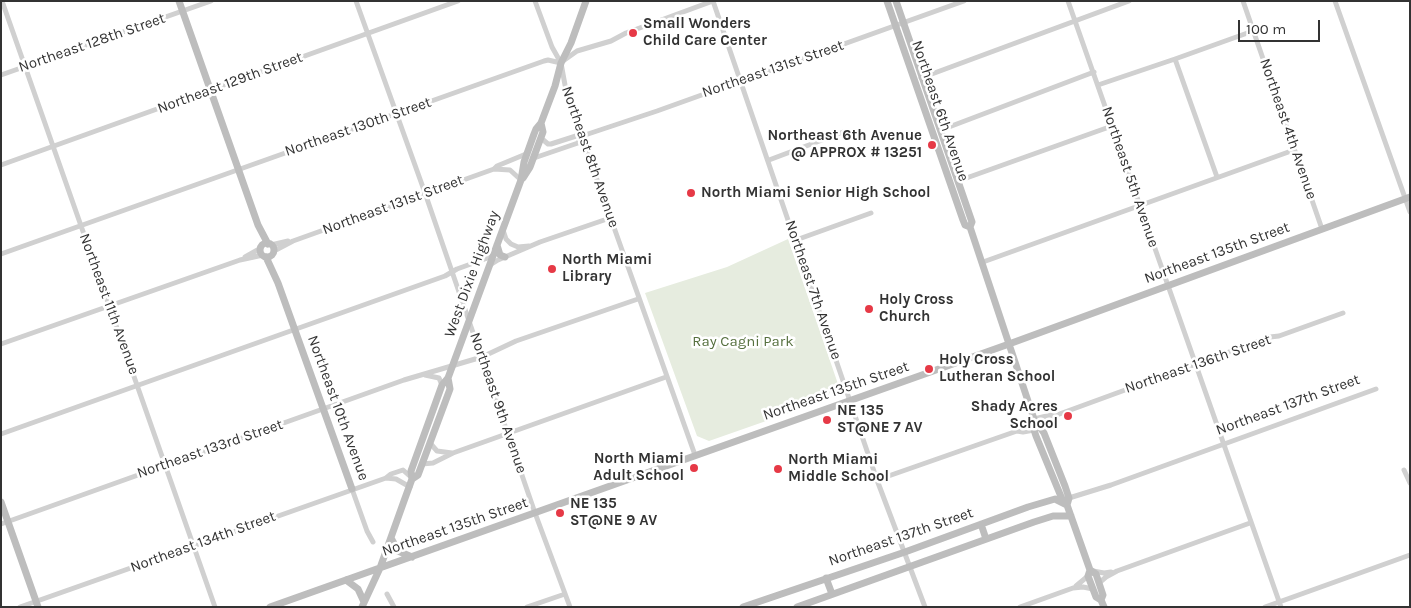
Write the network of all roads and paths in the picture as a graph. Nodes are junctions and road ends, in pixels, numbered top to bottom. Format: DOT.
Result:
graph roads {
  1 [pos="2,1"];
  2 [pos="178,1"];
  3 [pos="211,1"];
  4 [pos="356,1"];
  5 [pos="458,1"];
  6 [pos="535,1"];
  7 [pos="586,1"];
  8 [pos="713,1"];
  9 [pos="887,1"];
  10 [pos="896,1"];
  11 [pos="964,1"];
  12 [pos="1068,1"];
  13 [pos="1129,1"];
  14 [pos="1243,1"];
  15 [pos="1335,1"];
  16 [pos="182,12"];
  17 [pos="1074,21"];
  18 [pos="904,24"];
  19 [pos="896,26"];
  20 [pos="1253,30"];
  21 [pos="367,34"];
  22 [pos="1176,59"];
  23 [pos="561,63"];
  24 [pos="25,67"];
  25 [pos="1094,72"];
  26 [pos="1,75"];
  27 [pos="921,78"];
  28 [pos="740,81"];
  29 [pos="1098,85"];
  30 [pos="210,90"];
  31 [pos="396,114"];
  32 [pos="542,123"];
  33 [pos="1112,126"];
  34 [pos="941,130"];
  35 [pos="846,131"];
  36 [pos="582,136"];
  37 [pos="541,138"];
  38 [pos="52,146"];
  39 [pos="1294,150"];
  40 [pos="526,154"];
  41 [pos="534,158"];
  42 [pos="769,160"];
  43 [pos="1,165"];
  44 [pos="494,169"];
  45 [pos="239,170"];
  46 [pos="945,170"];
  47 [pos="1217,177"];
  48 [pos="521,180"];
  49 [pos="958,181"];
  50 [pos="425,193"];
  51 [pos="1407,198"];
  52 [pos="1139,206"];
  53 [pos="1410,212"];
  54 [pos="871,213"];
  55 [pos="610,218"];
  56 [pos="81,226"];
  57 [pos="970,227"];
  58 [pos="1322,229"];
  59 [pos="503,230"];
  60 [pos="796,240"];
  61 [pos="497,244"];
  62 [pos="529,246"];
  63 [pos="267,250"];
  64 [pos="1,254"];
  65 [pos="493,256"];
  66 [pos="505,257"];
  67 [pos="983,262"];
  68 [pos="490,266"];
  69 [pos="452,272"];
  70 [pos="1167,285"];
  71 [pos="638,299"];
  72 [pos="109,306"];
  73 [pos="1343,313"];
  74 [pos="469,320"];
  75 [pos="295,329"];
  76 [pos="1,344"];
  77 [pos="1009,344"];
  78 [pos="482,357"];
  79 [pos="1194,364"];
  80 [pos="452,366"];
  81 [pos="419,375"];
  82 [pos="666,376"];
  83 [pos="448,378"];
  84 [pos="138,385"];
  85 [pos="442,385"];
  86 [pos="1376,389"];
  87 [pos="850,401"];
  88 [pos="323,410"];
  89 [pos="1054,416"];
  90 [pos="1034,418"];
  91 [pos="1037,427"];
  92 [pos="1017,431"];
  93 [pos="1,434"];
  94 [pos="509,434"];
  95 [pos="1223,443"];
  96 [pos="430,444"];
  97 [pos="453,453"];
  98 [pos="695,455"];
  99 [pos="422,464"];
  100 [pos="165,465"];
  101 [pos="1404,470"];
  102 [pos="386,478"];
  103 [pos="412,479"];
  104 [pos="878,480"];
  105 [pos="1410,484"];
  106 [pos="410,487"];
  107 [pos="352,489"];
  108 [pos="1,502"];
  109 [pos="1068,502"];
  110 [pos="535,513"];
  111 [pos="1071,516"];
  112 [pos="5,523"];
  113 [pos="1250,523"];
  114 [pos="980,524"];
  115 [pos="391,538"];
  116 [pos="986,539"];
  117 [pos="373,542"];
  118 [pos="194,545"];
  119 [pos="905,552"];
  120 [pos="1410,555"];
  121 [pos="412,557"];
  122 [pos="910,567"];
  123 [pos="380,568"];
  124 [pos="1117,572"];
  125 [pos="1089,573"];
  126 [pos="826,578"];
  127 [pos="346,580"];
  128 [pos="1099,583"];
  129 [pos="1073,588"];
  130 [pos="1093,589"];
  131 [pos="387,594"];
  132 [pos="565,594"];
  133 [pos="832,594"];
  134 [pos="37,604"];
  135 [pos="363,604"];
  136 [pos="1102,604"];
  137 [pos="1280,604"];
  138 [pos="20,607"];
  139 [pos="215,607"];
  140 [pos="270,607"];
  141 [pos="394,607"];
  142 [pos="527,607"];
  143 [pos="570,607"];
  144 [pos="743,607"];
  145 [pos="797,607"];
  146 [pos="925,607"];
  147 [pos="1020,607"];
  148 [pos="1265,607"];
  1 -- 24 [label="street, Northeast 11th Avenue"];
  2 -- 16 [label="main road, Northeast 10th Avenue"];
  3 -- 16 [label="street, Northeast 128th Street"];
  4 -- 21 [label="street, Northeast 9th Avenue"];
  5 -- 21 [label="street, Northeast 129th Street"];
  6 -- 23 [label="street, Northeast 8th Avenue"];
  7 -- 23 [label="main road, West Dixie Highway"];
  8 -- 23 [label="street, Northeast 130th Street"];
  8 -- 28 [label="street, Northeast 7th Avenue"];
  9 -- 19 [label="main road, Northeast 6th Avenue"];
  10 -- 18 [label="main road, Northeast 6th Avenue"];
  11 -- 18 [label="street, Northeast 131st Street"];
  12 -- 17 [label="street, Northeast 5th Avenue"];
  13 -- 17 [label="street"];
  14 -- 20 [label="street, Northeast 4th Avenue"];
  15 -- 51 [label="street"];
  16 -- 24 [label="street, Northeast 128th Street"];
  16 -- 30 [label="main road, Northeast 10th Avenue"];
  17 -- 25 [label="street, Northeast 5th Avenue"];
  17 -- 27 [label="street"];
  18 -- 19 [label="street, Northeast 131st Street"];
  18 -- 27 [label="main road, Northeast 6th Avenue"];
  19 -- 28 [label="street, Northeast 131st Street"];
  19 -- 46 [label="main road, Northeast 6th Avenue"];
  20 -- 22 [label="street"];
  20 -- 39 [label="street, Northeast 4th Avenue"];
  21 -- 30 [label="street, Northeast 129th Street"];
  21 -- 31 [label="street, Northeast 9th Avenue"];
  22 -- 29 [label="street"];
  22 -- 47 [label="street"];
  23 -- 31 [label="street, Northeast 130th Street"];
  23 -- 32 [label="main road, West Dixie Highway"];
  23 -- 36 [label="street, Northeast 8th Avenue"];
  24 -- 26 [label="street, Northeast 128th Street"];
  24 -- 38 [label="street, Northeast 11th Avenue"];
  25 -- 29 [label="street, Northeast 5th Avenue"];
  25 -- 34 [label="street"];
  27 -- 34 [label="main road, Northeast 6th Avenue"];
  28 -- 36 [label="street, Northeast 131st Street"];
  28 -- 42 [label="street, Northeast 7th Avenue"];
  29 -- 33 [label="street, Northeast 5th Avenue"];
  30 -- 38 [label="street, Northeast 129th Street"];
  30 -- 45 [label="main road, Northeast 10th Avenue"];
  31 -- 45 [label="street, Northeast 130th Street"];
  31 -- 50 [label="street, Northeast 9th Avenue"];
  32 -- 37 [label="main road, West Dixie Highway"];
  32 -- 40 [label="main road, West Dixie Highway"];
  33 -- 49 [label="street"];
  33 -- 52 [label="street, Northeast 5th Avenue"];
  34 -- 49 [label="main road, Northeast 6th Avenue"];
  35 -- 42 [label="street"];
  36 -- 37 [label="street, Northeast 131st Street"];
  36 -- 41 [label="street, Northeast 131st Street"];
  36 -- 55 [label="street, Northeast 8th Avenue"];
  37 -- 41 [label="main road, West Dixie Highway"];
  38 -- 43 [label="street, Northeast 129th Street"];
  38 -- 56 [label="street, Northeast 11th Avenue"];
  39 -- 47 [label="street"];
  39 -- 58 [label="street, Northeast 4th Avenue"];
  40 -- 44 [label="street, Northeast 131st Street"];
  40 -- 48 [label="main road, West Dixie Highway"];
  41 -- 48 [label="main road, West Dixie Highway"];
  42 -- 60 [label="street, Northeast 7th Avenue"];
  44 -- 48 [label="street"];
  44 -- 50 [label="street, Northeast 131st Street"];
  45 -- 56 [label="street, Northeast 130th Street"];
  45 -- 63 [label="main road, Northeast 10th Avenue"];
  46 -- 49 [label="main road"];
  46 -- 57 [label="main road, Northeast 6th Avenue"];
  47 -- 52 [label="street"];
  48 -- 59 [label="main road, West Dixie Highway"];
  49 -- 57 [label="main road, Northeast 6th Avenue"];
  50 -- 63 [label="street, Northeast 131st Street"];
  50 -- 69 [label="street, Northeast 9th Avenue"];
  51 -- 53 [label="street"];
  51 -- 58 [label="main road, Northeast 135th Street"];
  52 -- 67 [label="street"];
  52 -- 70 [label="street, Northeast 5th Avenue"];
  54 -- 60 [label="street"];
  55 -- 62 [label="street"];
  55 -- 71 [label="street, Northeast 8th Avenue"];
  56 -- 64 [label="street, Northeast 130th Street"];
  56 -- 72 [label="street, Northeast 11th Avenue"];
  57 -- 67 [label="main road, Northeast 6th Avenue"];
  58 -- 70 [label="main road, Northeast 135th Street"];
  59 -- 61 [label="main road, West Dixie Highway"];
  59 -- 62 [label="street"];
  60 -- 87 [label="street, Northeast 7th Avenue"];
  61 -- 65 [label="main road, West Dixie Highway"];
  61 -- 66 [label="main road"];
  62 -- 66 [label="street"];
  63 -- 72 [label="street, Northeast 131st Street"];
  63 -- 75 [label="main road, Northeast 10th Avenue"];
  65 -- 68 [label="main road, West Dixie Highway"];
  65 -- 69 [label="street"];
  66 -- 68 [label="street"];
  67 -- 77 [label="main road, Northeast 6th Avenue"];
  68 -- 74 [label="main road, West Dixie Highway"];
  69 -- 74 [label="street, Northeast 9th Avenue"];
  69 -- 75 [label="street"];
  70 -- 77 [label="main road, Northeast 135th Street"];
  70 -- 79 [label="street, Northeast 5th Avenue"];
  71 -- 78 [label="street, Northeast 133rd Street"];
  71 -- 82 [label="street, Northeast 8th Avenue"];
  72 -- 76 [label="street, Northeast 131st Street"];
  72 -- 84 [label="street, Northeast 11th Avenue"];
  73 -- 79 [label="street, Northeast 136th Street"];
  74 -- 78 [label="street, Northeast 9th Avenue"];
  74 -- 80 [label="main road, West Dixie Highway"];
  75 -- 84 [label="street"];
  75 -- 88 [label="main road, Northeast 10th Avenue"];
  77 -- 87 [label="main road, Northeast 135th Street"];
  77 -- 90 [label="main road, Northeast 6th Avenue"];
  78 -- 80 [label="street, Northeast 133rd Street"];
  78 -- 94 [label="street, Northeast 9th Avenue"];
  79 -- 89 [label="street, Northeast 136th Street"];
  79 -- 95 [label="street, Northeast 5th Avenue"];
  80 -- 81 [label="street, Northeast 133rd Street"];
  80 -- 83 [label="main road, West Dixie Highway"];
  81 -- 85 [label="street"];
  81 -- 88 [label="street, Northeast 133rd Street"];
  82 -- 94 [label="street"];
  82 -- 98 [label="street, Northeast 8th Avenue"];
  83 -- 85 [label="main road, West Dixie Highway"];
  83 -- 96 [label="main road, West Dixie Highway"];
  84 -- 93 [label="street"];
  84 -- 100 [label="street, Northeast 11th Avenue"];
  85 -- 103 [label="main road, West Dixie Highway"];
  86 -- 95 [label="street, Northeast 137th Street"];
  87 -- 98 [label="main road, Northeast 135th Street"];
  87 -- 104 [label="street, Northeast 7th Avenue"];
  88 -- 100 [label="street, Northeast 133rd Street"];
  88 -- 107 [label="main road, Northeast 10th Avenue"];
  89 -- 90 [label="street, Northeast 136th Street"];
  89 -- 91 [label="street, Northeast 136th Street"];
  90 -- 91 [label="main road, Northeast 6th Avenue"];
  90 -- 92 [label="street, Northeast 136th Street"];
  91 -- 92 [label="street, Northeast 136th Street"];
  91 -- 109 [label="main road, Northeast 6th Avenue"];
  92 -- 104 [label="street, Northeast 136th Street"];
  94 -- 97 [label="street"];
  94 -- 110 [label="street, Northeast 9th Avenue"];
  95 -- 109 [label="street, Northeast 137th Street"];
  95 -- 113 [label="street, Northeast 5th Avenue"];
  96 -- 97 [label="street"];
  96 -- 99 [label="main road, West Dixie Highway"];
  97 -- 99 [label="street"];
  98 -- 110 [label="main road, Northeast 135th Street"];
  99 -- 103 [label="main road, West Dixie Highway"];
  100 -- 112 [label="street, Northeast 133rd Street"];
  100 -- 118 [label="street, Northeast 11th Avenue"];
  101 -- 105 [label="street"];
  102 -- 103 [label="street, Northeast 134th Street"];
  102 -- 106 [label="street"];
  102 -- 107 [label="street, Northeast 134th Street"];
  103 -- 106 [label="main road, West Dixie Highway"];
  104 -- 119 [label="street, Northeast 7th Avenue"];
  106 -- 115 [label="main road, West Dixie Highway"];
  107 -- 117 [label="street, Northeast 10th Avenue"];
  107 -- 118 [label="street, Northeast 134th Street"];
  108 -- 112 [label="main road"];
  109 -- 111 [label="main road, Northeast 6th Avenue"];
  109 -- 114 [label="main road, Northeast 137th Street"];
  110 -- 121 [label="main road, Northeast 135th Street"];
  110 -- 132 [label="street, Northeast 9th Avenue"];
  111 -- 116 [label="main road, Northeast 137th Street"];
  111 -- 125 [label="main road, Northeast 6th Avenue"];
  112 -- 134 [label="main road"];
  113 -- 124 [label="street"];
  113 -- 137 [label="street, Northeast 5th Avenue"];
  114 -- 116 [label="main road"];
  114 -- 119 [label="main road, Northeast 137th Street"];
  115 -- 121 [label="main road"];
  115 -- 123 [label="main road, West Dixie Highway"];
  116 -- 122 [label="main road, Northeast 137th Street"];
  118 -- 134 [label="street, Northeast 134th Street"];
  118 -- 139 [label="street, Northeast 11th Avenue"];
  119 -- 122 [label="street, Northeast 7th Avenue"];
  119 -- 126 [label="main road, Northeast 137th Street"];
  120 -- 137 [label="street"];
  121 -- 123 [label="main road, Northeast 135th Street"];
  122 -- 133 [label="main road, Northeast 137th Street"];
  122 -- 146 [label="street, Northeast 7th Avenue"];
  123 -- 127 [label="main road, Northeast 135th Street"];
  123 -- 135 [label="main road, West Dixie Highway"];
  124 -- 125 [label="street"];
  124 -- 128 [label="street"];
  125 -- 128 [label="main road, Northeast 6th Avenue"];
  125 -- 129 [label="street"];
  125 -- 130 [label="main road, Northeast 6th Avenue"];
  126 -- 133 [label="main road"];
  126 -- 144 [label="main road, Northeast 137th Street"];
  127 -- 135 [label="main road"];
  127 -- 140 [label="main road, Northeast 135th Street"];
  128 -- 136 [label="main road, Northeast 6th Avenue"];
  129 -- 130 [label="street"];
  129 -- 147 [label="street"];
  130 -- 136 [label="main road, Northeast 6th Avenue"];
  131 -- 141 [label="street"];
  132 -- 142 [label="street"];
  132 -- 143 [label="street, Northeast 9th Avenue"];
  133 -- 145 [label="main road, Northeast 137th Street"];
  134 -- 138 [label="street, Northeast 134th Street"];
  137 -- 148 [label="street"];
}
